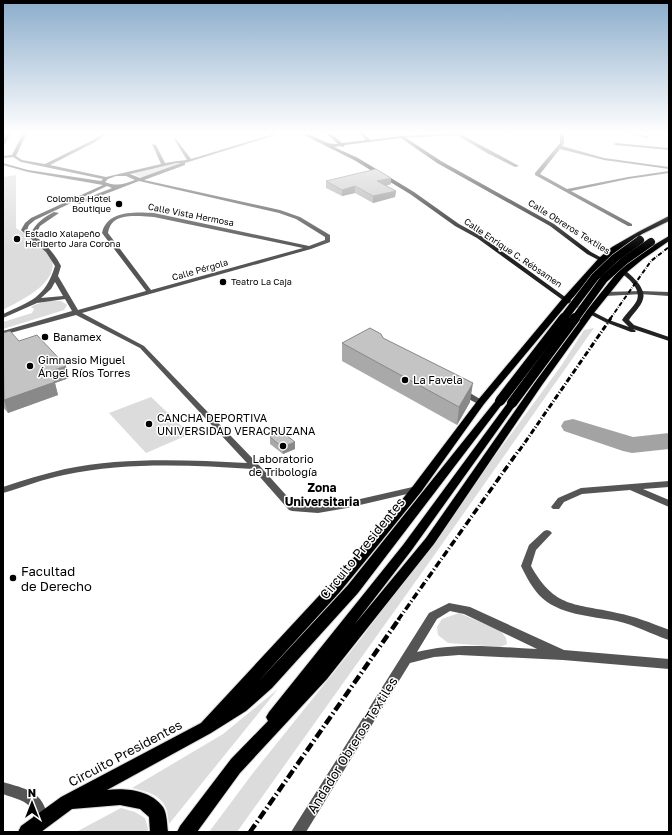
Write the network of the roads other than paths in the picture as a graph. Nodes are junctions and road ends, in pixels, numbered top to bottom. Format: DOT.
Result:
graph roads {
  1 [pos="34,172"];
  2 [pos="75,172"];
  3 [pos="133,172"];
  4 [pos="162,172"];
  5 [pos="377,172"];
  6 [pos="457,172"];
  7 [pos="539,172"];
  8 [pos="669,172"];
  9 [pos="121,175"];
  10 [pos="106,178"];
  11 [pos="139,180"];
  12 [pos="104,184"];
  13 [pos="120,187"];
  14 [pos="567,190"];
  15 [pos="72,200"];
  16 [pos="80,202"];
  17 [pos="669,218"];
  18 [pos="630,225"];
  19 [pos="669,225"];
  20 [pos="669,231"];
  21 [pos="32,236"];
  22 [pos="669,238"];
  23 [pos="309,248"];
  24 [pos="615,249"];
  25 [pos="640,257"];
  26 [pos="602,260"];
  27 [pos="623,271"];
  28 [pos="55,276"];
  29 [pos="641,293"];
  30 [pos="150,294"];
  31 [pos="605,294"];
  32 [pos="669,294"];
  33 [pos="67,297"];
  34 [pos="566,300"];
  35 [pos="36,301"];
  36 [pos="599,301"];
  37 [pos="76,312"];
  38 [pos="590,312"];
  39 [pos="3,316"];
  40 [pos="3,333"];
  41 [pos="669,339"];
  42 [pos="669,344"];
  43 [pos="523,351"];
  44 [pos="554,361"];
  45 [pos="505,373"];
  46 [pos="538,384"];
  47 [pos="454,388"];
  48 [pos="481,402"];
  49 [pos="255,466"];
  50 [pos="669,484"];
  51 [pos="632,488"];
  52 [pos="417,489"];
  53 [pos="3,490"];
  54 [pos="669,504"];
  55 [pos="556,507"];
  56 [pos="547,533"];
  57 [pos="669,635"];
  58 [pos="563,655"];
  59 [pos="407,659"];
  60 [pos="669,664"];
  61 [pos="206,728"];
  62 [pos="233,769"];
  63 [pos="3,788"];
  64 [pos="67,803"];
  65 [pos="40,822"];
  66 [pos="27,832"];
  67 [pos="158,832"];
  68 [pos="186,832"];
  69 [pos="298,832"];
  1 -- 12 [label="street"];
  2 -- 10 [label="street"];
  3 -- 9 [label="street"];
  4 -- 11 [label="street"];
  5 -- 34 [label="main road, Calle Enrique C. Rébsamen"];
  6 -- 26 [label="main road, Calle Obreros Textiles"];
  7 -- 14 [label="street"];
  8 -- 14 [label="street"];
  9 -- 10 [label="street"];
  9 -- 11 [label="street"];
  10 -- 12 [label="street"];
  11 -- 13 [label="street"];
  11 -- 23 [label="street, Calle Pérgola"];
  12 -- 13 [label="street"];
  12 -- 15 [label="street"];
  13 -- 16 [label="street"];
  14 -- 18 [label="street"];
  15 -- 16 [label="street"];
  15 -- 21 [label="street"];
  16 -- 21 [label="street"];
  17 -- 24 [label="main road"];
  19 -- 61 [label="main road, Circuito Presidentes, bridge"];
  20 -- 62 [label="main road, bridge"];
  21 -- 28 [label="street"];
  22 -- 25 [label="main road"];
  23 -- 30 [label="street, Calle Pérgola"];
  23 -- 30 [label="street, Calle Vista Hermosa"];
  24 -- 25 [label="main road"];
  24 -- 26 [label="main road"];
  25 -- 27 [label="main road"];
  26 -- 27 [label="main road, Calle Obreros Textiles"];
  26 -- 34 [label="main road"];
  27 -- 29 [label="main road"];
  27 -- 31 [label="main road"];
  28 -- 33 [label="street"];
  28 -- 35 [label="street"];
  29 -- 31 [label="street"];
  29 -- 32 [label="street"];
  29 -- 41 [label="main road"];
  30 -- 37 [label="street, Calle Pérgola"];
  31 -- 36 [label="main road"];
  33 -- 35 [label="street"];
  33 -- 37 [label="street"];
  34 -- 36 [label="main road"];
  34 -- 38 [label="main road, Calle Enrique C. Rébsamen"];
  34 -- 43 [label="main road"];
  35 -- 39 [label="street"];
  36 -- 38 [label="main road"];
  37 -- 40 [label="street, Calle Pérgola"];
  37 -- 49 [label="street"];
  38 -- 42 [label="main road, Calle Enrique C. Rébsamen"];
  38 -- 44 [label="main road"];
  43 -- 44 [label="main road"];
  43 -- 45 [label="main road"];
  44 -- 46 [label="main road"];
  45 -- 46 [label="main road"];
  45 -- 48 [label="main road"];
  46 -- 62 [label="main road"];
  47 -- 48 [label="street"];
  48 -- 52 [label="main road"];
  49 -- 52 [label="street"];
  49 -- 53 [label="street"];
  50 -- 51 [label="street"];
  51 -- 54 [label="street"];
  51 -- 55 [label="street"];
  52 -- 61 [label="main road"];
  56 -- 57 [label="street"];
  58 -- 59 [label="street"];
  58 -- 59 [label="street, Andador Obreros Textiles"];
  58 -- 60 [label="street"];
  59 -- 69 [label="street, Andador Obreros Textiles"];
  61 -- 64 [label="main road, Circuito Presidentes"];
  62 -- 68 [label="main road"];
  63 -- 65 [label="street"];
  64 -- 65 [label="main road, Circuito Presidentes"];
  64 -- 67 [label="main road"];
  65 -- 66 [label="main road, Circuito Presidentes"];
}
